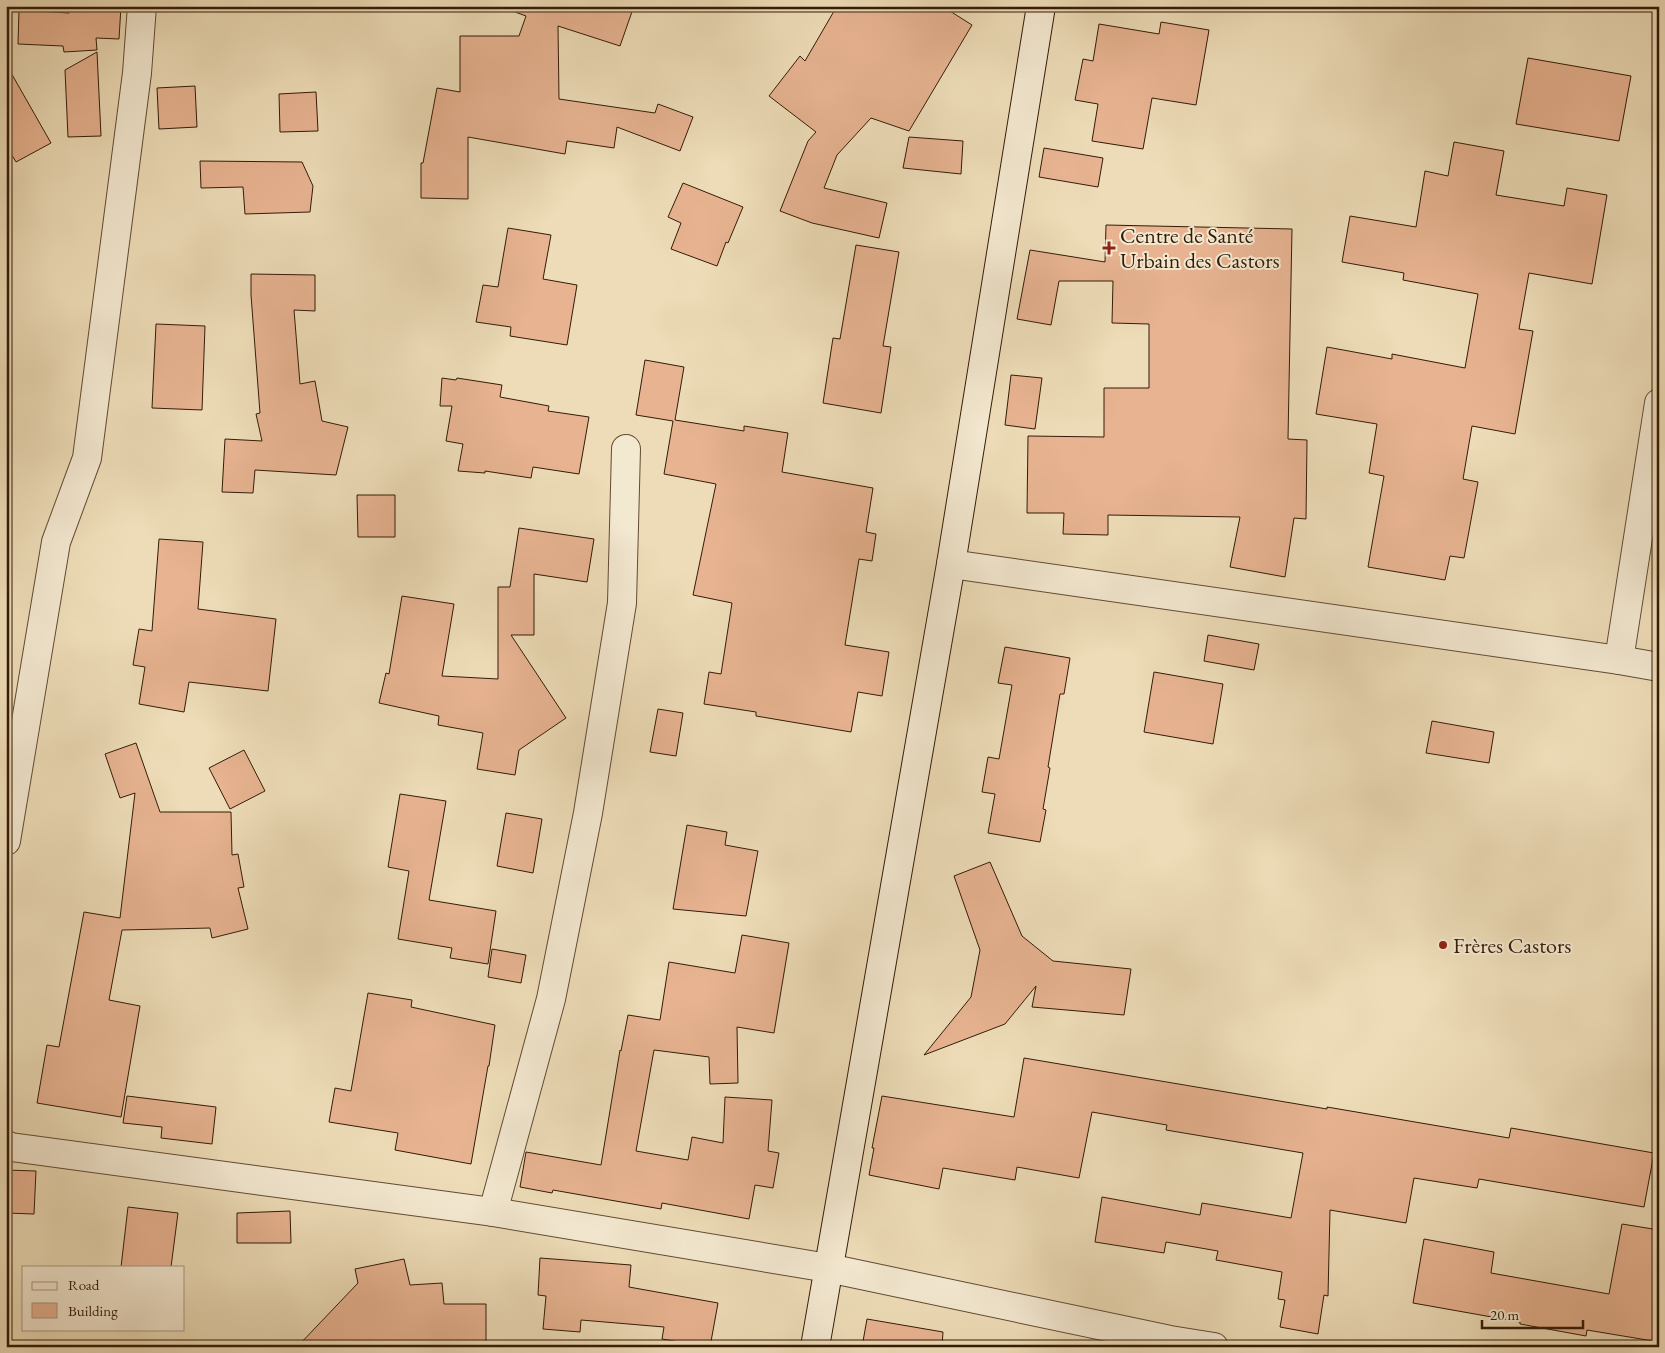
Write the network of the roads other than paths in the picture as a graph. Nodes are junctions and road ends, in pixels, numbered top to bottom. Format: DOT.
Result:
graph roads {
  1 [pos="142,6"];
  2 [pos="1041,6"];
  3 [pos="1659,403"];
  4 [pos="626,449"];
  5 [pos="951,564"];
  6 [pos="1619,660"];
  7 [pos="1659,668"];
  8 [pos="6,841"];
  9 [pos="6,1145"];
  10 [pos="493,1212"];
  11 [pos="828,1268"];
  12 [pos="815,1347"];
  13 [pos="1214,1347"];
  1 -- 8 [label="street"];
  2 -- 5 [label="street"];
  3 -- 6 [label="street"];
  4 -- 10 [label="street"];
  5 -- 6 [label="street"];
  5 -- 11 [label="street"];
  6 -- 7 [label="street"];
  9 -- 10 [label="street"];
  10 -- 11 [label="street"];
  11 -- 12 [label="street"];
  11 -- 13 [label="street"];
}
